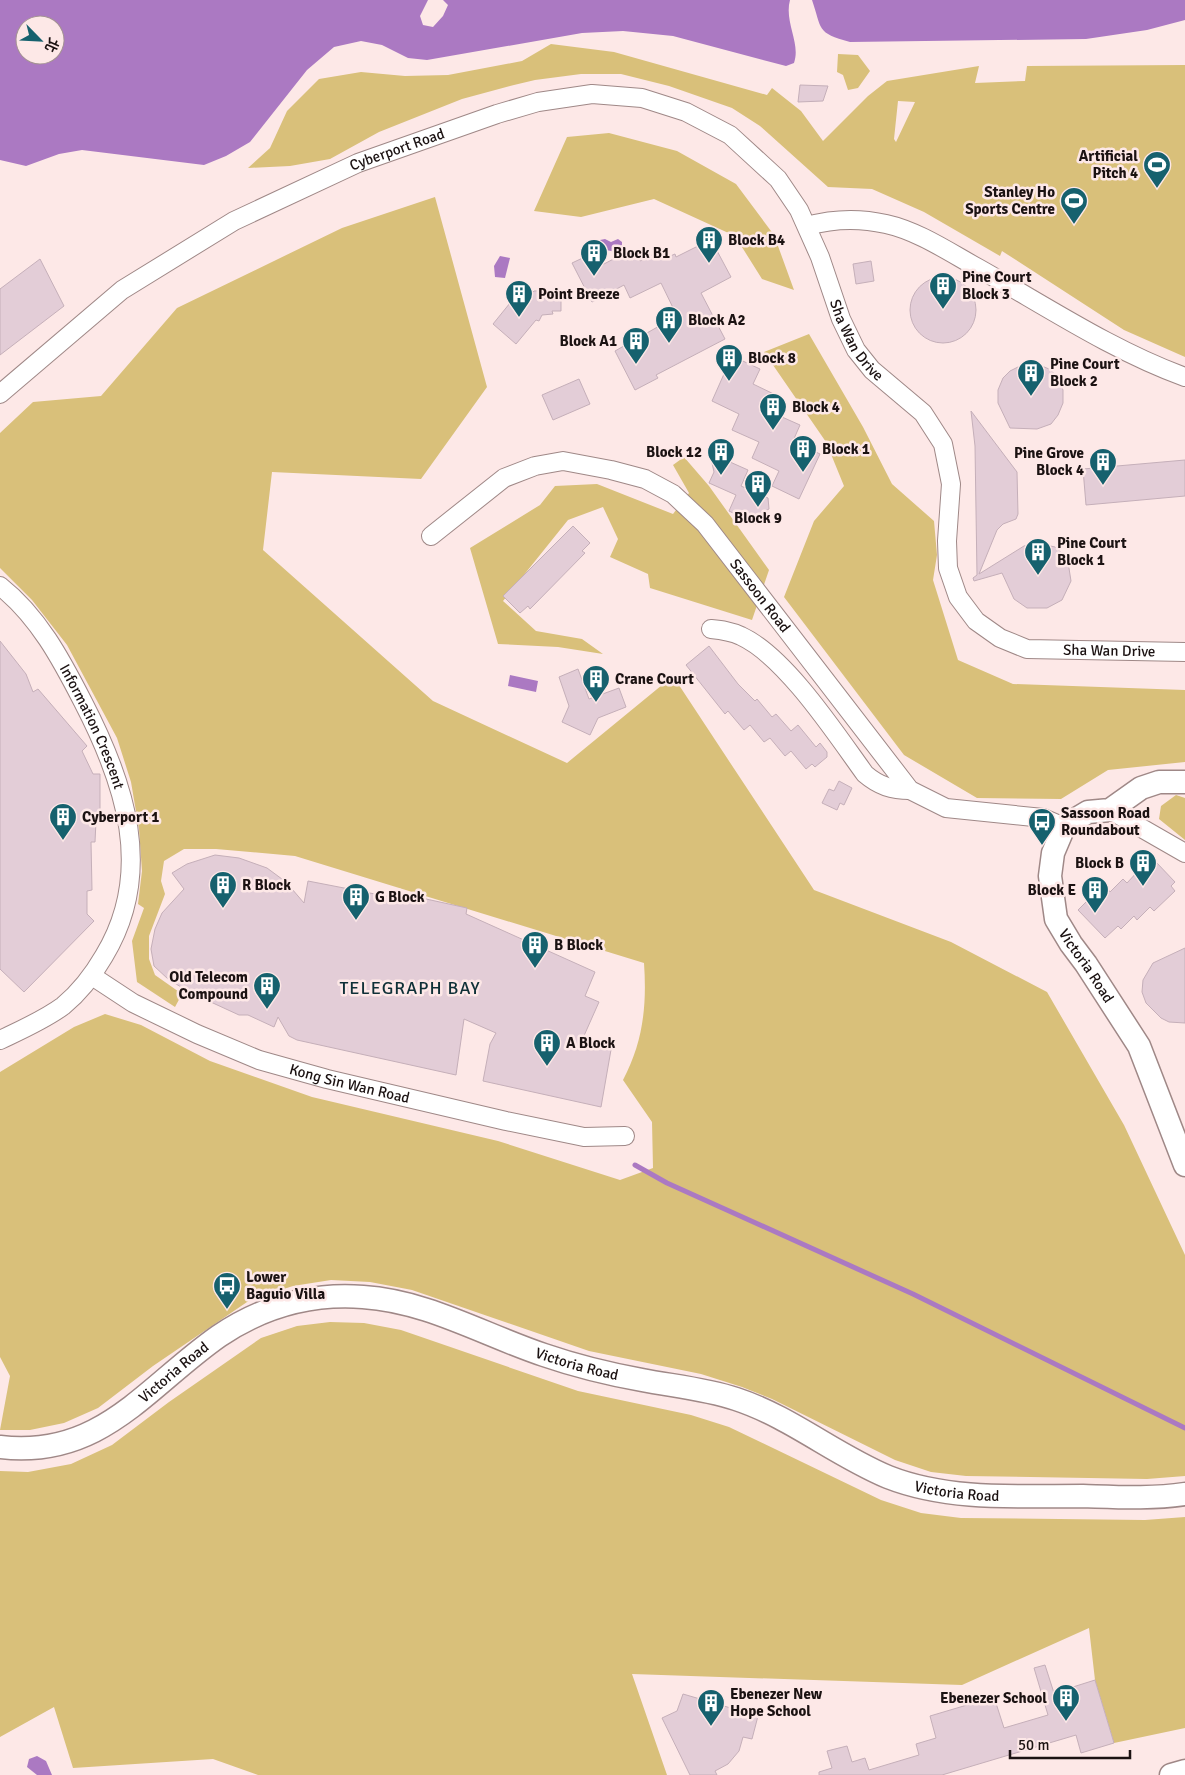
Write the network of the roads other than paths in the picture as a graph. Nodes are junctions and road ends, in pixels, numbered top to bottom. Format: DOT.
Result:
graph roads {
  1 [pos="807,226"];
  2 [pos="1185,377"];
  3 [pos="0,394"];
  4 [pos="431,536"];
  5 [pos="0,586"];
  6 [pos="711,629"];
  7 [pos="1185,652"];
  8 [pos="1185,782"];
  9 [pos="910,790"];
  10 [pos="1110,810"];
  11 [pos="1064,827"];
  12 [pos="1185,853"];
  13 [pos="92,976"];
  14 [pos="0,1040"];
  15 [pos="625,1136"];
  16 [pos="1185,1165"];
  17 [pos="0,1447"];
  18 [pos="1185,1494"];
  19 [pos="1185,1771"];
  20 [pos="1171,1775"];
  1 -- 2 [label="street"];
  1 -- 3 [label="street, Cyberport Road"];
  1 -- 7 [label="street, Sha Wan Drive"];
  4 -- 9 [label="street, Sassoon Road"];
  5 -- 13 [label="street, Information Crescent"];
  6 -- 9 [label="street"];
  8 -- 10 [label="main road"];
  9 -- 11 [label="street, Sassoon Road"];
  10 -- 11 [label="main road"];
  10 -- 12 [label="street"];
  11 -- 16 [label="main road, Victoria Road"];
  13 -- 14 [label="street, Information Crescent"];
  13 -- 15 [label="street, Kong Sin Wan Road"];
  17 -- 18 [label="main road, Victoria Road"];
  19 -- 20 [label="main road"];
}
